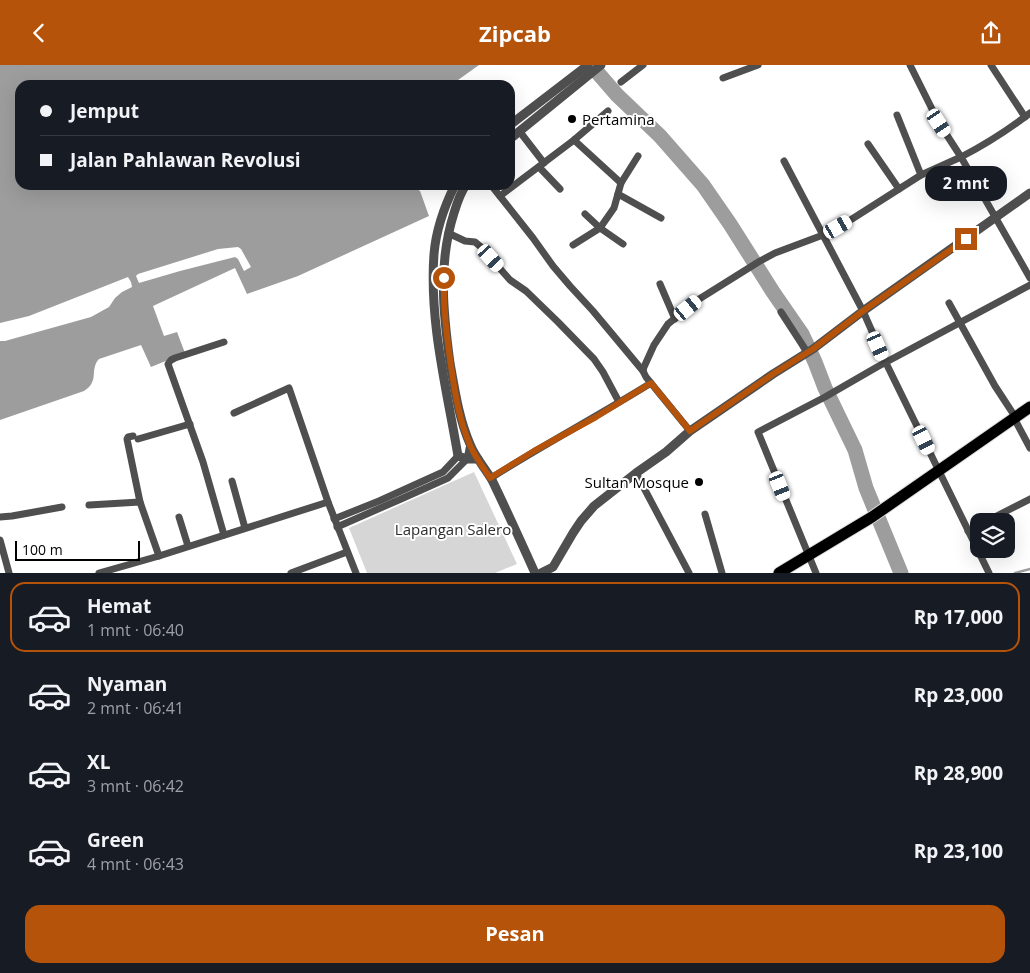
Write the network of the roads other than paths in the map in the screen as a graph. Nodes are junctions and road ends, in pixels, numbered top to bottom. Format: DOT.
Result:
graph roads {
  1 [pos="601,65"];
  2 [pos="643,65"];
  3 [pos="758,65"];
  4 [pos="910,65"];
  5 [pos="991,65"];
  6 [pos="584,71"];
  7 [pos="724,78"];
  8 [pos="621,82"];
  9 [pos="608,111"];
  10 [pos="897,115"];
  11 [pos="1028,115"];
  12 [pos="515,121"];
  13 [pos="520,131"];
  14 [pos="515,135"];
  15 [pos="574,140"];
  16 [pos="868,144"];
  17 [pos="638,156"];
  18 [pos="961,157"];
  19 [pos="784,161"];
  20 [pos="541,165"];
  21 [pos="921,175"];
  22 [pos="621,183"];
  23 [pos="515,185"];
  24 [pos="560,189"];
  25 [pos="899,189"];
  26 [pos="453,190"];
  27 [pos="464,190"];
  28 [pos="495,190"];
  29 [pos="508,190"];
  30 [pos="1030,193"];
  31 [pos="618,194"];
  32 [pos="500,196"];
  33 [pos="585,214"];
  34 [pos="661,218"];
  35 [pos="996,218"];
  36 [pos="439,225"];
  37 [pos="600,228"];
  38 [pos="449,230"];
  39 [pos="823,235"];
  40 [pos="623,244"];
  41 [pos="573,245"];
  42 [pos="1030,278"];
  43 [pos="660,284"];
  44 [pos="1030,285"];
  45 [pos="949,303"];
  46 [pos="863,311"];
  47 [pos="781,313"];
  48 [pos="675,319"];
  49 [pos="960,323"];
  50 [pos="224,342"];
  51 [pos="809,351"];
  52 [pos="886,363"];
  53 [pos="643,371"];
  54 [pos="651,383"];
  55 [pos="620,402"];
  56 [pos="1030,407"];
  57 [pos="234,413"];
  58 [pos="1015,418"];
  59 [pos="190,424"];
  60 [pos="690,431"];
  61 [pos="470,445"];
  62 [pos="1030,448"];
  63 [pos="462,458"];
  64 [pos="478,459"];
  65 [pos="939,471"];
  66 [pos="636,473"];
  67 [pos="490,478"];
  68 [pos="232,481"];
  69 [pos="1030,499"];
  70 [pos="140,502"];
  71 [pos="328,502"];
  72 [pos="89,505"];
  73 [pos="62,507"];
  74 [pos="1002,513"];
  75 [pos="705,514"];
  76 [pos="0,517"];
  77 [pos="179,517"];
  78 [pos="336,523"];
  79 [pos="245,528"];
  80 [pos="968,531"];
  81 [pos="224,535"];
  82 [pos="0,541"];
  83 [pos="188,546"];
  84 [pos="347,552"];
  85 [pos="159,556"];
  86 [pos="808,556"];
  87 [pos="553,570"];
  88 [pos="9,573"];
  89 [pos="104,573"];
  90 [pos="291,573"];
  91 [pos="356,573"];
  92 [pos="535,573"];
  93 [pos="541,573"];
  94 [pos="688,573"];
  95 [pos="722,573"];
  96 [pos="780,573"];
  97 [pos="816,573"];
  98 [pos="989,573"];
  1 -- 6 [label="street"];
  2 -- 8 [label="street"];
  3 -- 7 [label="street"];
  4 -- 18 [label="street"];
  5 -- 11 [label="street"];
  6 -- 12 [label="street"];
  6 -- 13 [label="street"];
  9 -- 15 [label="street"];
  10 -- 21 [label="street"];
  11 -- 18 [label="street"];
  13 -- 14 [label="street"];
  13 -- 20 [label="street"];
  15 -- 20 [label="street"];
  15 -- 22 [label="street"];
  16 -- 25 [label="street"];
  17 -- 22 [label="street"];
  18 -- 21 [label="street"];
  18 -- 35 [label="street"];
  19 -- 39 [label="street"];
  20 -- 23 [label="street"];
  20 -- 24 [label="street"];
  21 -- 25 [label="street"];
  22 -- 31 [label="street"];
  25 -- 39 [label="street"];
  26 -- 36 [label="street"];
  27 -- 38 [label="street"];
  28 -- 32 [label="street"];
  29 -- 32 [label="street"];
  30 -- 35 [label="street"];
  31 -- 34 [label="street"];
  31 -- 37 [label="street"];
  32 -- 53 [label="street"];
  33 -- 37 [label="street"];
  35 -- 42 [label="street"];
  35 -- 46 [label="street"];
  36 -- 38 [label="street"];
  36 -- 63 [label="street"];
  37 -- 40 [label="street"];
  37 -- 41 [label="street"];
  38 -- 55 [label="street"];
  38 -- 61 [label="street"];
  39 -- 46 [label="street"];
  39 -- 48 [label="street"];
  43 -- 48 [label="street"];
  44 -- 49 [label="street"];
  45 -- 49 [label="street"];
  46 -- 51 [label="street"];
  46 -- 52 [label="street"];
  47 -- 51 [label="street"];
  48 -- 53 [label="street"];
  49 -- 52 [label="street"];
  49 -- 58 [label="street"];
  50 -- 59 [label="street"];
  51 -- 60 [label="street"];
  52 -- 65 [label="street"];
  52 -- 86 [label="street"];
  53 -- 54 [label="street"];
  54 -- 55 [label="street"];
  54 -- 60 [label="street"];
  55 -- 67 [label="street"];
  56 -- 58 [label="highway"];
  57 -- 71 [label="street"];
  58 -- 62 [label="street"];
  58 -- 65 [label="highway"];
  59 -- 70 [label="street"];
  59 -- 81 [label="street"];
  60 -- 66 [label="street"];
  61 -- 63 [label="street"];
  61 -- 64 [label="street"];
  63 -- 64 [label="street"];
  63 -- 78 [label="street"];
  64 -- 67 [label="street"];
  65 -- 80 [label="street"];
  65 -- 86 [label="highway"];
  66 -- 87 [label="street"];
  66 -- 94 [label="street"];
  67 -- 92 [label="street"];
  68 -- 79 [label="street"];
  69 -- 74 [label="street"];
  70 -- 72 [label="street"];
  70 -- 85 [label="street"];
  71 -- 78 [label="street"];
  71 -- 79 [label="street"];
  73 -- 76 [label="street"];
  75 -- 95 [label="street"];
  77 -- 83 [label="street"];
  78 -- 84 [label="street"];
  79 -- 81 [label="street"];
  80 -- 98 [label="street"];
  81 -- 83 [label="street"];
  82 -- 88 [label="street"];
  83 -- 85 [label="street"];
  84 -- 90 [label="street"];
  84 -- 91 [label="street"];
  85 -- 89 [label="street"];
  86 -- 96 [label="highway"];
  86 -- 97 [label="street"];
  87 -- 93 [label="street"];
}
